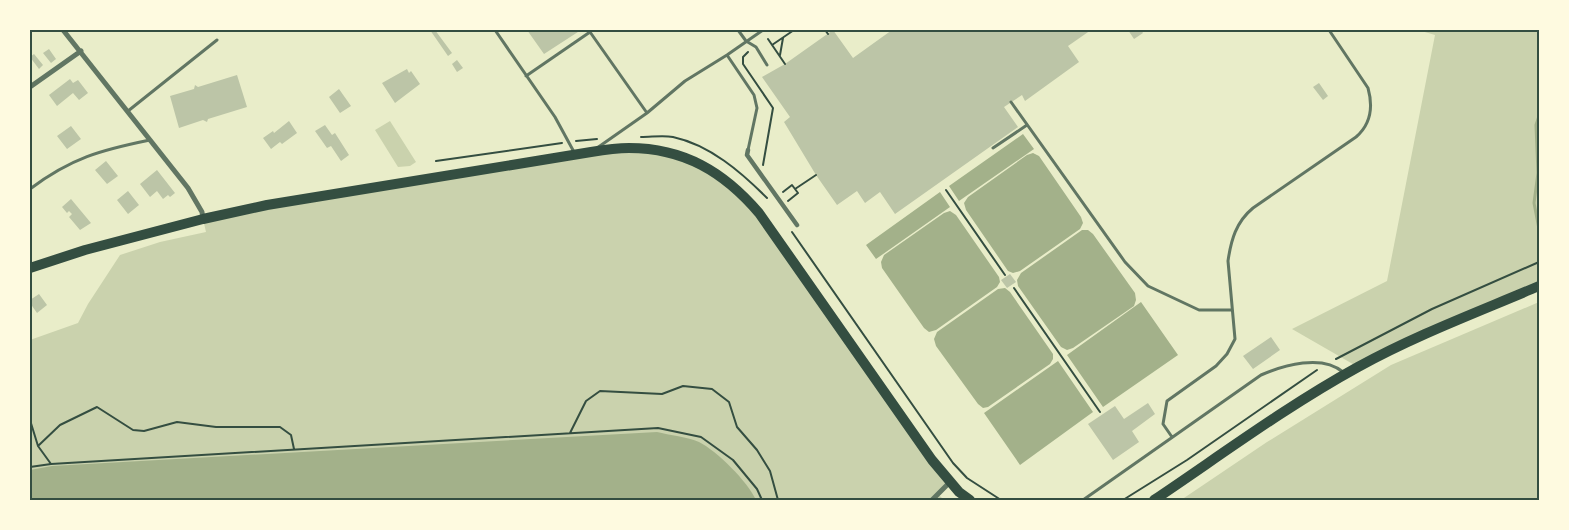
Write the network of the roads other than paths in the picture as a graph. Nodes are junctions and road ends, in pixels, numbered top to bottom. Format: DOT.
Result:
graph roads {
  1 [pos="63,30"];
  2 [pos="495,30"];
  3 [pos="738,30"];
  4 [pos="762,30"];
  5 [pos="1330,30"];
  6 [pos="592,31"];
  7 [pos="217,40"];
  8 [pos="746,42"];
  9 [pos="80,51"];
  10 [pos="727,55"];
  11 [pos="767,66"];
  12 [pos="526,76"];
  13 [pos="30,87"];
  14 [pos="1011,102"];
  15 [pos="128,111"];
  16 [pos="647,113"];
  17 [pos="1027,125"];
  18 [pos="151,140"];
  19 [pos="993,148"];
  20 [pos="748,150"];
  21 [pos="591,152"];
  22 [pos="576,155"];
  23 [pos="30,189"];
  24 [pos="203,219"];
  25 [pos="797,225"];
  26 [pos="30,268"];
  27 [pos="1539,286"];
  28 [pos="1232,310"];
  29 [pos="1346,374"];
  30 [pos="1172,437"];
  31 [pos="950,481"];
  32 [pos="932,500"];
  33 [pos="970,500"];
  34 [pos="1083,500"];
  35 [pos="1154,500"];
  1 -- 9 [label="street"];
  2 -- 12 [label="lane"];
  3 -- 8 [label="lane"];
  4 -- 8 [label="lane"];
  5 -- 28 [label="lane"];
  6 -- 12 [label="lane"];
  6 -- 16 [label="lane"];
  7 -- 15 [label="lane"];
  8 -- 10 [label="lane"];
  8 -- 11 [label="lane"];
  9 -- 13 [label="street"];
  9 -- 15 [label="street"];
  10 -- 16 [label="lane"];
  10 -- 20 [label="lane"];
  12 -- 22 [label="lane"];
  14 -- 17 [label="lane"];
  15 -- 18 [label="street"];
  16 -- 21 [label="lane"];
  17 -- 19 [label="lane"];
  17 -- 28 [label="lane"];
  18 -- 23 [label="lane"];
  18 -- 24 [label="street"];
  20 -- 25 [label="street"];
  21 -- 22 [label="main road"];
  21 -- 31 [label="main road"];
  22 -- 24 [label="main road"];
  24 -- 26 [label="main road"];
  27 -- 29 [label="main road"];
  28 -- 30 [label="lane"];
  29 -- 30 [label="lane"];
  29 -- 35 [label="main road"];
  30 -- 34 [label="lane"];
  31 -- 32 [label="street"];
  31 -- 33 [label="main road"];
}
